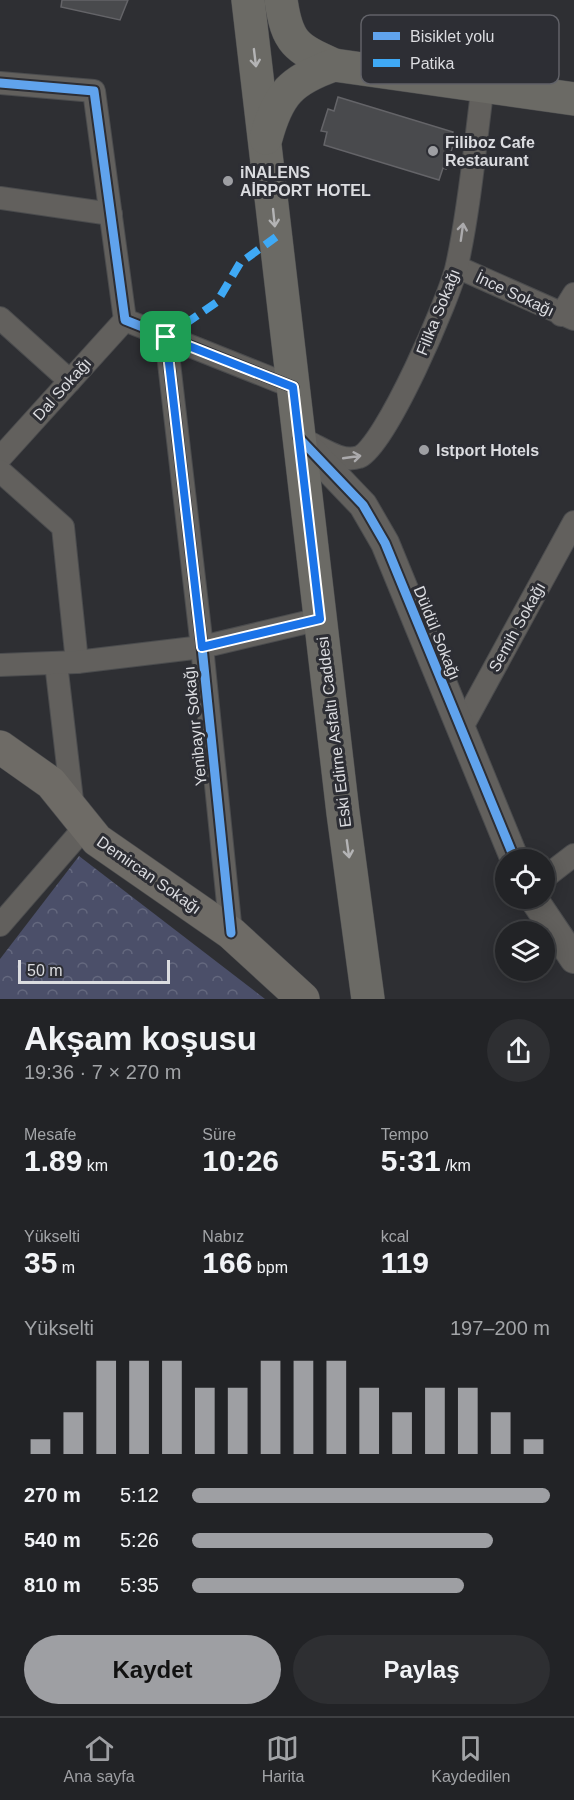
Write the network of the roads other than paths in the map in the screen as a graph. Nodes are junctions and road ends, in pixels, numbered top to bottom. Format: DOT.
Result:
graph roads {
  1 [pos="248,0"];
  2 [pos="281,0"];
  3 [pos="334,65"];
  4 [pos="361,69"];
  5 [pos="0,83"];
  6 [pos="476,84"];
  7 [pos="483,85"];
  8 [pos="574,99"];
  9 [pos="265,139"];
  10 [pos="0,198"];
  11 [pos="111,214"];
  12 [pos="457,267"];
  13 [pos="574,294"];
  14 [pos="568,317"];
  15 [pos="0,318"];
  16 [pos="125,320"];
  17 [pos="166,337"];
  18 [pos="70,381"];
  19 [pos="293,387"];
  20 [pos="299,438"];
  21 [pos="0,458"];
  22 [pos="0,471"];
  23 [pos="574,522"];
  24 [pos="320,619"];
  25 [pos="202,647"];
  26 [pos="67,663"];
  27 [pos="0,665"];
  28 [pos="460,731"];
  29 [pos="0,747"];
  30 [pos="79,818"];
  31 [pos="510,849"];
  32 [pos="574,855"];
  33 [pos="555,870"];
  34 [pos="540,909"];
  35 [pos="0,925"];
  36 [pos="231,933"];
  37 [pos="574,959"];
  38 [pos="303,999"];
  39 [pos="368,999"];
  1 -- 9 [label="main road, Eski Edirne Asfaltı Caddesi, one-way"];
  2 -- 3 [label="main road"];
  3 -- 4 [label="main road"];
  3 -- 9 [label="main road"];
  5 -- 11 [label="street"];
  6 -- 7 [label="main road"];
  7 -- 8 [label="main road"];
  12 -- 7 [label="street, Filika Sokağı, one-way"];
  9 -- 19 [label="main road, Eski Edirne Asfaltı Caddesi, one-way"];
  10 -- 11 [label="street"];
  11 -- 16 [label="street"];
  12 -- 14 [label="street, İnce Sokağı"];
  20 -- 12 [label="street, Filika Sokağı, one-way"];
  13 -- 14 [label="street"];
  15 -- 18 [label="street"];
  16 -- 17 [label="street"];
  16 -- 18 [label="street, Dal Sokağı"];
  17 -- 19 [label="street"];
  17 -- 25 [label="street, Yenibayır Sokağı"];
  18 -- 21 [label="street, Dal Sokağı"];
  19 -- 20 [label="main road, Eski Edirne Asfaltı Caddesi"];
  20 -- 24 [label="main road, Eski Edirne Asfaltı Caddesi"];
  20 -- 28 [label="street, Düldül Sokağı"];
  22 -- 26 [label="street"];
  23 -- 28 [label="street, Semih Sokağı"];
  24 -- 25 [label="street"];
  24 -- 39 [label="main road, Eski Edirne Asfaltı Caddesi, one-way"];
  25 -- 26 [label="street"];
  25 -- 36 [label="street, Yenibayır Sokağı"];
  26 -- 27 [label="street"];
  26 -- 30 [label="street"];
  28 -- 31 [label="street, Düldül Sokağı"];
  29 -- 30 [label="main road, Demircan Sokağı"];
  30 -- 35 [label="street"];
  30 -- 36 [label="main road, Demircan Sokağı"];
  32 -- 33 [label="street"];
  34 -- 37 [label="street"];
  36 -- 38 [label="main road, Demircan Sokağı"];
}
